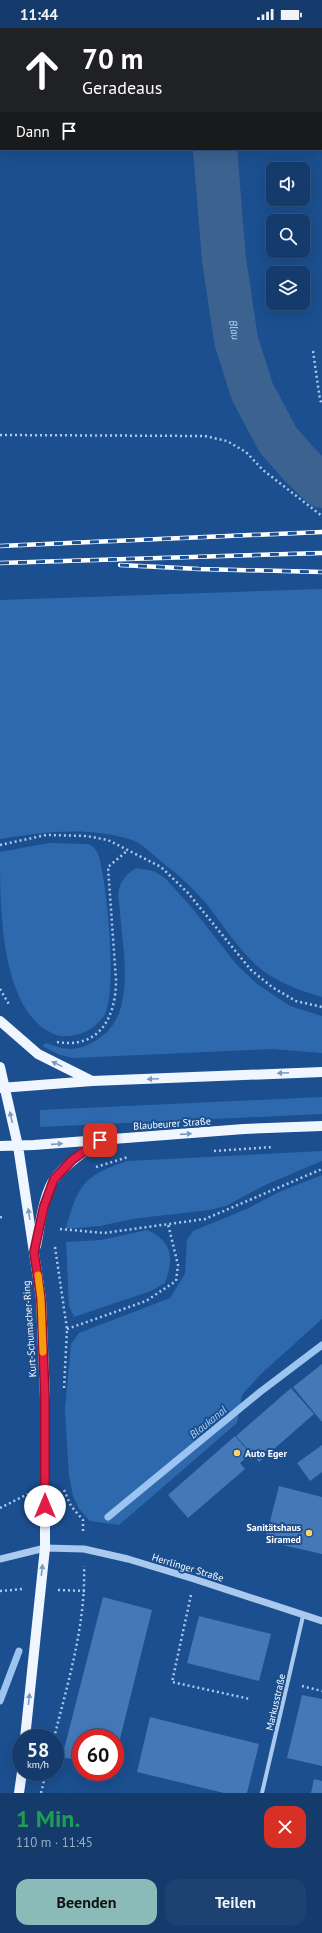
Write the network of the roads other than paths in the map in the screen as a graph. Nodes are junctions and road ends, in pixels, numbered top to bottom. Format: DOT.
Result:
graph roads {
  1 [pos="0,1021"];
  2 [pos="0,1067"];
  3 [pos="322,1072"];
  4 [pos="92,1081"];
  5 [pos="2,1088"];
  6 [pos="322,1126"];
  7 [pos="100,1140"];
  8 [pos="0,1146"];
  9 [pos="18,1146"];
  10 [pos="34,1252"];
  11 [pos="45,1548"];
  12 [pos="0,1559"];
  13 [pos="303,1616"];
  14 [pos="322,1621"];
  15 [pos="26,1729"];
  16 [pos="21,1781"];
  17 [pos="19,1793"];
  18 [pos="262,1793"];
  4 -- 1 [label="main road, one-way"];
  2 -- 5 [label="main road, Kurt-Schumacher-Ring"];
  3 -- 4 [label="main road, one-way"];
  4 -- 5 [label="main road"];
  9 -- 5 [label="main road, Kurt-Schumacher-Ring, one-way"];
  7 -- 6 [label="main road, Blaubeurer Straße, one-way"];
  9 -- 7 [label="main road, Blaubeurer Straße, one-way"];
  7 -- 10 [label="main road"];
  8 -- 9 [label="main road, Blaubeurer Straße"];
  10 -- 9 [label="main road, Kurt-Schumacher-Ring, one-way"];
  10 -- 11 [label="main road, Kurt-Schumacher-Ring"];
  11 -- 12 [label="street, Herrlinger Straße"];
  11 -- 13 [label="street, Herrlinger Straße"];
  15 -- 11 [label="main road, Kurt-Schumacher-Ring, one-way"];
  13 -- 14 [label="street, Herrlinger Straße"];
  13 -- 18 [label="street, Markusstraße"];
  16 -- 17 [label="main road"];
}
